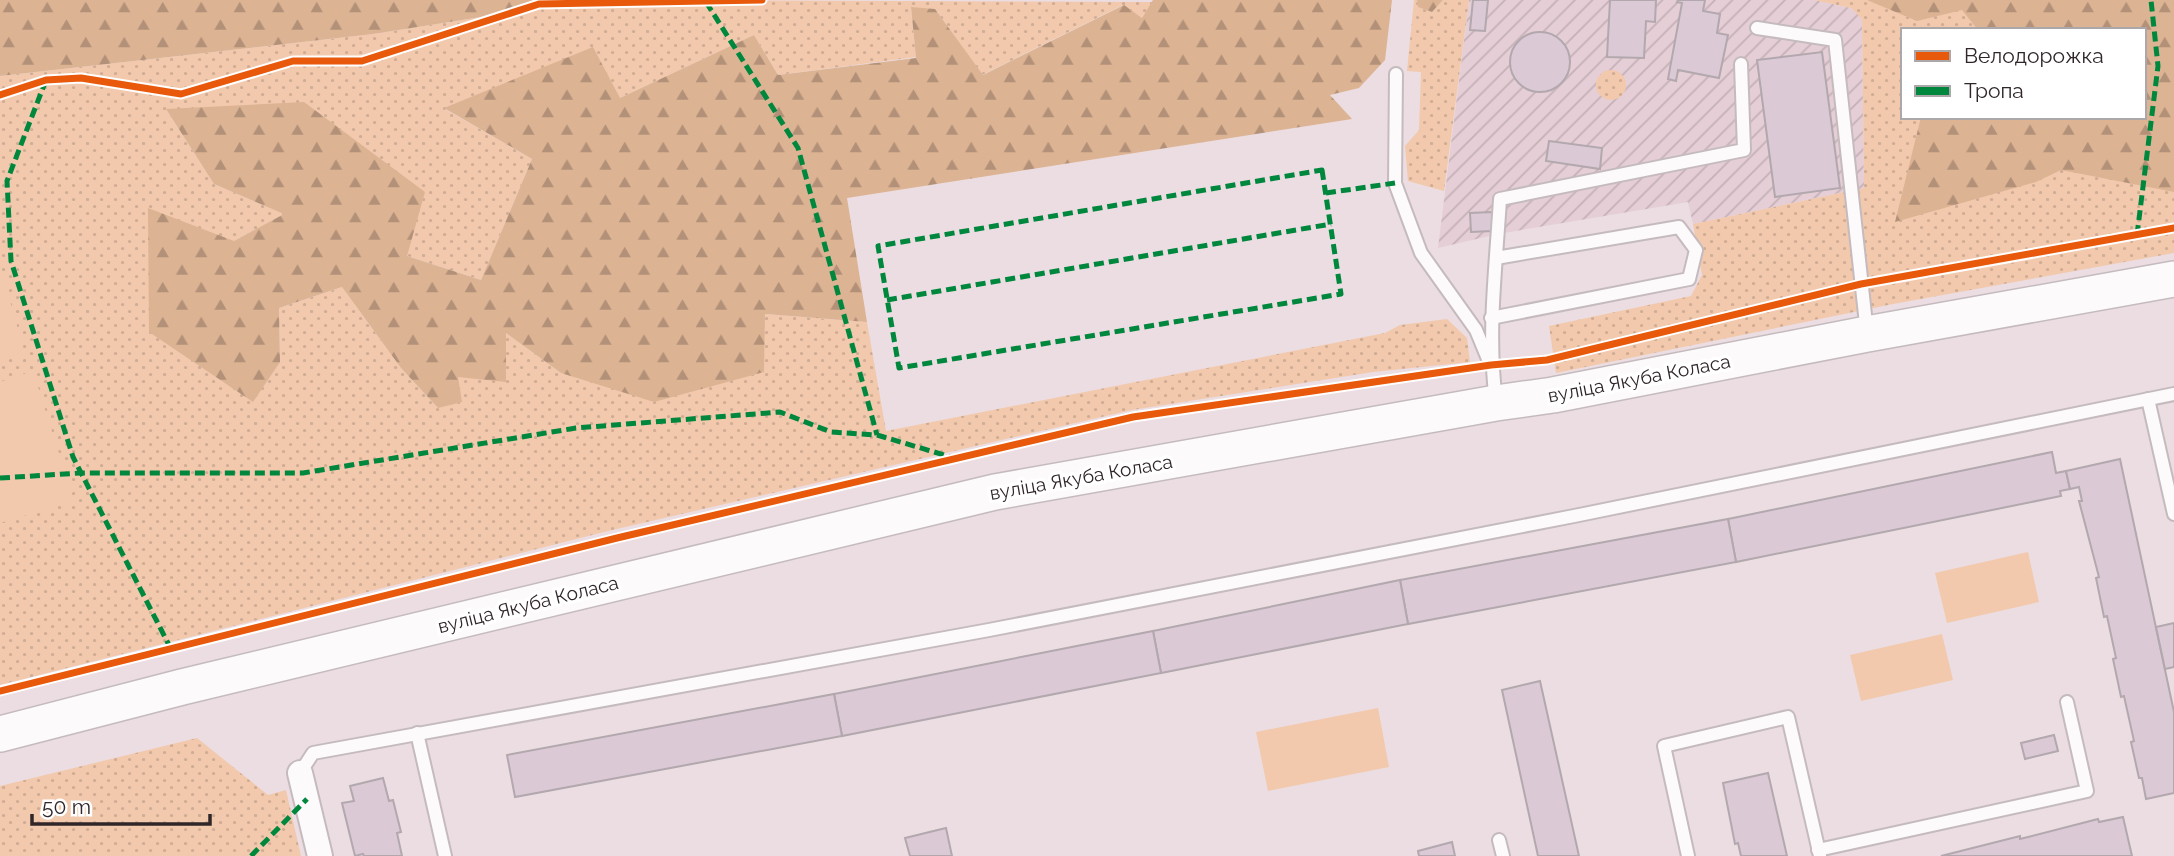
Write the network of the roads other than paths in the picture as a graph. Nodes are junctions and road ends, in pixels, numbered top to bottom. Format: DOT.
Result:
graph roads {
  1 [pos="1757,28"];
  2 [pos="1741,64"];
  3 [pos="1396,75"];
  4 [pos="1496,258"];
  5 [pos="2174,279"];
  6 [pos="1491,318"];
  7 [pos="1867,334"];
  8 [pos="1491,365"];
  9 [pos="2174,394"];
  10 [pos="2148,399"];
  11 [pos="1496,403"];
  12 [pos="2174,514"];
  13 [pos="2067,702"];
  14 [pos="417,733"];
  15 [pos="0,734"];
  16 [pos="300,773"];
  17 [pos="1499,841"];
  18 [pos="1819,853"];
  19 [pos="320,856"];
  20 [pos="445,856"];
  21 [pos="1503,856"];
  22 [pos="1688,856"];
  1 -- 7 [label="lane"];
  2 -- 4 [label="lane"];
  3 -- 8 [label="lane"];
  4 -- 6 [label="lane"];
  4 -- 6 [label="lane"];
  5 -- 7 [label="street, вуліца Якуба Коласа"];
  6 -- 8 [label="lane"];
  7 -- 11 [label="street, вуліца Якуба Коласа"];
  8 -- 11 [label="lane"];
  9 -- 10 [label="lane"];
  10 -- 12 [label="lane"];
  10 -- 14 [label="lane"];
  11 -- 15 [label="street, вуліца Якуба Коласа"];
  13 -- 18 [label="lane"];
  14 -- 16 [label="lane"];
  14 -- 20 [label="lane"];
  16 -- 19 [label="street"];
  17 -- 21 [label="lane"];
  18 -- 22 [label="lane"];
}
